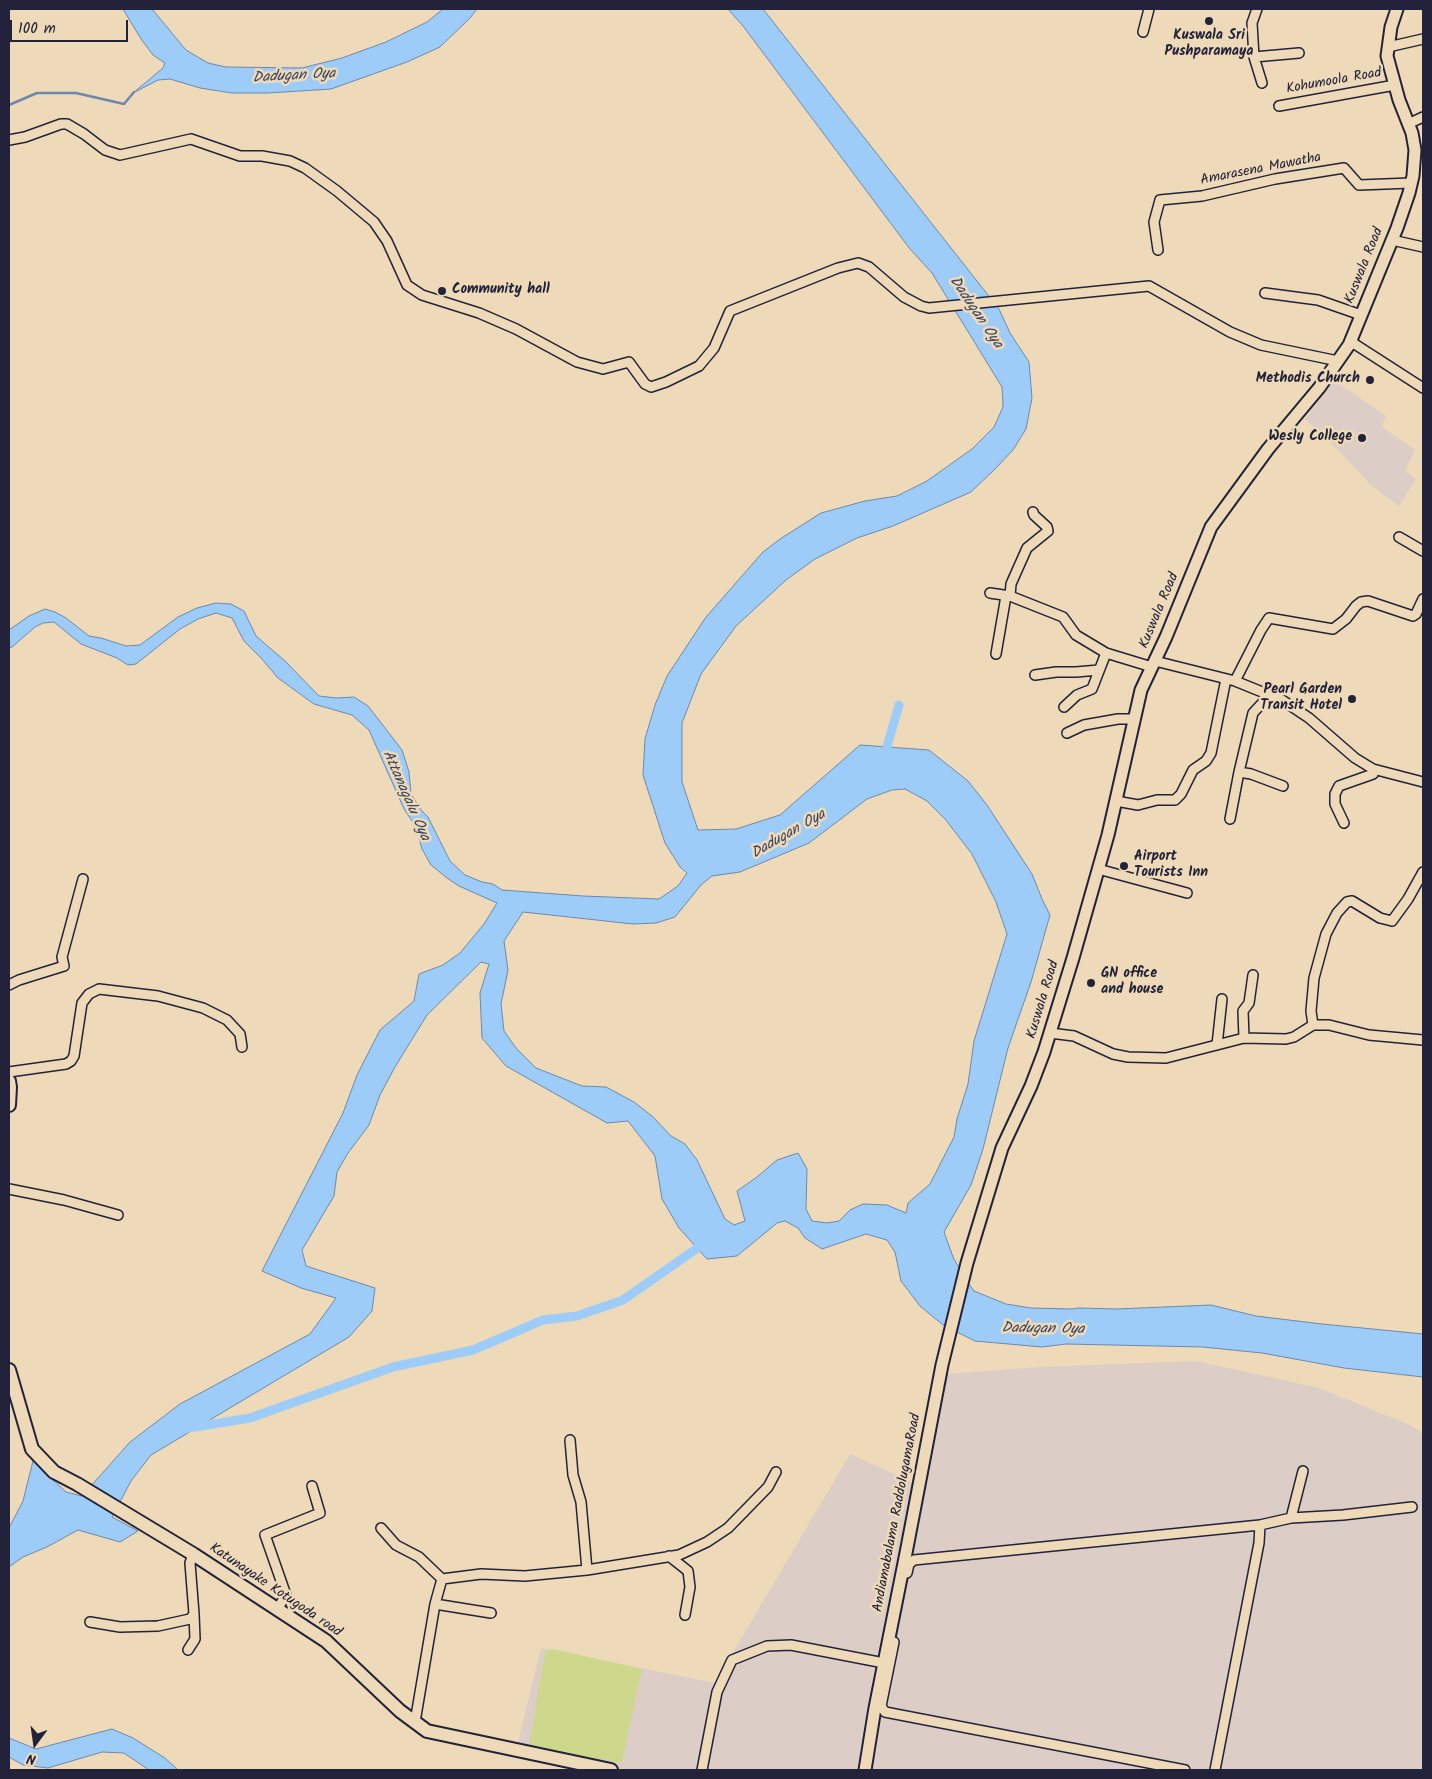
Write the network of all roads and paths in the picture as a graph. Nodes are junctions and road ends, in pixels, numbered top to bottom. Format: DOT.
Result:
graph roads {
  1 [pos="1149,9"];
  2 [pos="1257,9"];
  3 [pos="1397,9"];
  4 [pos="1143,32"];
  5 [pos="1423,39"];
  6 [pos="1388,47"];
  7 [pos="1299,53"];
  8 [pos="1254,57"];
  9 [pos="1262,83"];
  10 [pos="1395,85"];
  11 [pos="1279,106"];
  12 [pos="1423,117"];
  13 [pos="1408,124"];
  14 [pos="9,140"];
  15 [pos="1411,183"];
  16 [pos="1392,240"];
  17 [pos="1423,247"];
  18 [pos="1158,250"];
  19 [pos="1265,293"];
  20 [pos="1361,315"];
  21 [pos="1350,341"];
  22 [pos="1338,361"];
  23 [pos="1423,388"];
  24 [pos="1034,512"];
  25 [pos="1399,537"];
  26 [pos="1423,551"];
  27 [pos="990,593"];
  28 [pos="1008,596"];
  29 [pos="1423,599"];
  30 [pos="1106,653"];
  31 [pos="996,654"];
  32 [pos="1153,664"];
  33 [pos="1099,670"];
  34 [pos="1036,675"];
  35 [pos="1231,680"];
  36 [pos="1274,696"];
  37 [pos="1064,706"];
  38 [pos="1135,719"];
  39 [pos="1067,733"];
  40 [pos="1373,769"];
  41 [pos="1239,772"];
  42 [pos="1423,782"];
  43 [pos="1283,786"];
  44 [pos="1116,802"];
  45 [pos="1230,820"];
  46 [pos="1344,823"];
  47 [pos="1098,870"];
  48 [pos="1423,872"];
  49 [pos="83,880"];
  50 [pos="1187,893"];
  51 [pos="1253,975"];
  52 [pos="9,986"];
  53 [pos="1222,1000"];
  54 [pos="1312,1025"];
  55 [pos="1050,1032"];
  56 [pos="1244,1038"];
  57 [pos="1423,1040"];
  58 [pos="1217,1046"];
  59 [pos="242,1047"];
  60 [pos="9,1072"];
  61 [pos="9,1081"];
  62 [pos="9,1105"];
  63 [pos="9,1188"];
  64 [pos="118,1215"];
  65 [pos="967,1264"];
  66 [pos="9,1370"];
  67 [pos="570,1440"];
  68 [pos="1303,1471"];
  69 [pos="776,1472"];
  70 [pos="312,1486"];
  71 [pos="1412,1507"];
  72 [pos="1290,1518"];
  73 [pos="1260,1525"];
  74 [pos="381,1528"];
  75 [pos="193,1554"];
  76 [pos="669,1556"];
  77 [pos="587,1570"];
  78 [pos="442,1579"];
  79 [pos="435,1604"];
  80 [pos="278,1608"];
  81 [pos="492,1613"];
  82 [pos="194,1614"];
  83 [pos="685,1615"];
  84 [pos="90,1622"];
  85 [pos="188,1650"];
  86 [pos="884,1663"];
  87 [pos="415,1722"];
  88 [pos="611,1770"];
  89 [pos="702,1770"];
  90 [pos="865,1770"];
  91 [pos="1185,1770"];
  92 [pos="1214,1770"];
  1 -- 4 [label="street"];
  2 -- 8 [label="street"];
  3 -- 6 [label="street, Kuswala Road"];
  5 -- 6 [label="street"];
  6 -- 10 [label="street, Kuswala Road"];
  7 -- 8 [label="street"];
  8 -- 9 [label="street"];
  10 -- 11 [label="street, Kohumoola Road"];
  10 -- 13 [label="street, Kuswala Road"];
  12 -- 13 [label="street"];
  13 -- 15 [label="street, Kuswala Road"];
  14 -- 22 [label="street"];
  15 -- 16 [label="street, Kuswala Road"];
  15 -- 18 [label="street, Amarasena Mawatha"];
  16 -- 17 [label="street"];
  16 -- 20 [label="street, Kuswala Road"];
  19 -- 20 [label="street"];
  20 -- 21 [label="street, Kuswala Road"];
  21 -- 22 [label="street, Kuswala Road"];
  21 -- 23 [label="street"];
  22 -- 32 [label="street, Kuswala Road"];
  24 -- 28 [label="street"];
  25 -- 26 [label="street"];
  27 -- 28 [label="street"];
  28 -- 30 [label="street"];
  28 -- 31 [label="street"];
  29 -- 35 [label="street"];
  30 -- 32 [label="street"];
  30 -- 33 [label="street"];
  32 -- 35 [label="street"];
  32 -- 38 [label="street, Kuswala Road"];
  33 -- 34 [label="street"];
  33 -- 37 [label="street"];
  35 -- 36 [label="street"];
  35 -- 44 [label="street"];
  36 -- 40 [label="street"];
  36 -- 41 [label="street"];
  38 -- 39 [label="street"];
  38 -- 44 [label="street, Kuswala Road"];
  40 -- 42 [label="street"];
  40 -- 46 [label="street"];
  41 -- 43 [label="street"];
  41 -- 45 [label="street"];
  44 -- 47 [label="street, Kuswala Road"];
  47 -- 50 [label="street"];
  47 -- 55 [label="street, Kuswala Road"];
  48 -- 54 [label="street"];
  49 -- 52 [label="street"];
  51 -- 56 [label="street"];
  53 -- 58 [label="street"];
  54 -- 56 [label="street"];
  54 -- 57 [label="street"];
  55 -- 58 [label="street"];
  55 -- 65 [label="street, Kuswala Road"];
  56 -- 58 [label="street"];
  59 -- 60 [label="street"];
  61 -- 62 [label="main road"];
  63 -- 64 [label="street"];
  65 -- 86 [label="street, Andiamabalama RaddolugamaRoad"];
  66 -- 75 [label="main road, Katunayake Kotugoda road"];
  67 -- 77 [label="street"];
  68 -- 72 [label="street"];
  69 -- 76 [label="street"];
  70 -- 80 [label="street"];
  71 -- 72 [label="street"];
  72 -- 73 [label="street"];
  73 -- 91 [label="street"];
  73 -- 92 [label="street"];
  74 -- 78 [label="street"];
  75 -- 80 [label="main road, Katunayake Kotugoda road"];
  75 -- 82 [label="street"];
  76 -- 77 [label="street"];
  76 -- 83 [label="street"];
  77 -- 78 [label="street"];
  78 -- 79 [label="street"];
  79 -- 81 [label="street"];
  79 -- 87 [label="street"];
  80 -- 87 [label="main road, Katunayake Kotugoda road"];
  82 -- 84 [label="street"];
  82 -- 85 [label="street"];
  86 -- 89 [label="street"];
  86 -- 90 [label="street, Andiamabalama RaddolugamaRoad"];
  87 -- 88 [label="main road, Katunayake Kotugoda road"];
}
